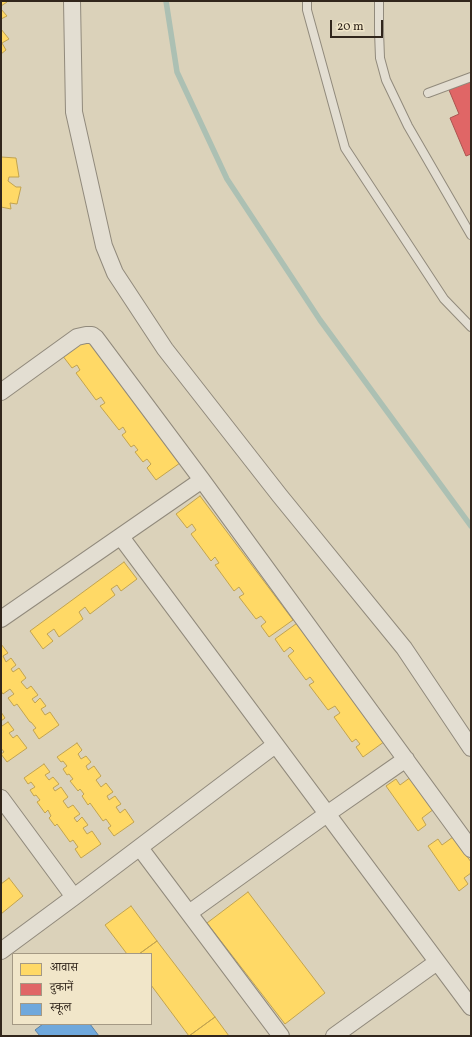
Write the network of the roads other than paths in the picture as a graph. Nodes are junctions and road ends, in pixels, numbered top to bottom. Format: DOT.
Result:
graph roads {
  1 [pos="72,1"];
  2 [pos="307,1"];
  3 [pos="380,1"];
  4 [pos="471,77"];
  5 [pos="428,93"];
  6 [pos="471,235"];
  7 [pos="471,327"];
  8 [pos="1,392"];
  9 [pos="202,480"];
  10 [pos="121,537"];
  11 [pos="1,619"];
  12 [pos="275,745"];
  13 [pos="471,748"];
  14 [pos="406,759"];
  15 [pos="1,798"];
  16 [pos="327,814"];
  17 [pos="140,848"];
  18 [pos="471,849"];
  19 [pos="74,897"];
  20 [pos="189,914"];
  21 [pos="1,951"];
  22 [pos="438,962"];
  23 [pos="471,1007"];
  24 [pos="281,1036"];
  25 [pos="334,1036"];
  1 -- 13 [label="street"];
  2 -- 7 [label="lane"];
  3 -- 6 [label="lane"];
  4 -- 5 [label="lane"];
  8 -- 9 [label="street"];
  9 -- 10 [label="street"];
  9 -- 14 [label="street"];
  10 -- 11 [label="street"];
  10 -- 12 [label="street"];
  12 -- 16 [label="street"];
  12 -- 17 [label="street"];
  14 -- 16 [label="street"];
  14 -- 18 [label="street"];
  15 -- 19 [label="street"];
  16 -- 20 [label="street"];
  16 -- 22 [label="street"];
  17 -- 19 [label="street"];
  17 -- 20 [label="street"];
  19 -- 21 [label="street"];
  20 -- 24 [label="street"];
  22 -- 23 [label="street"];
  22 -- 25 [label="street"];
}
